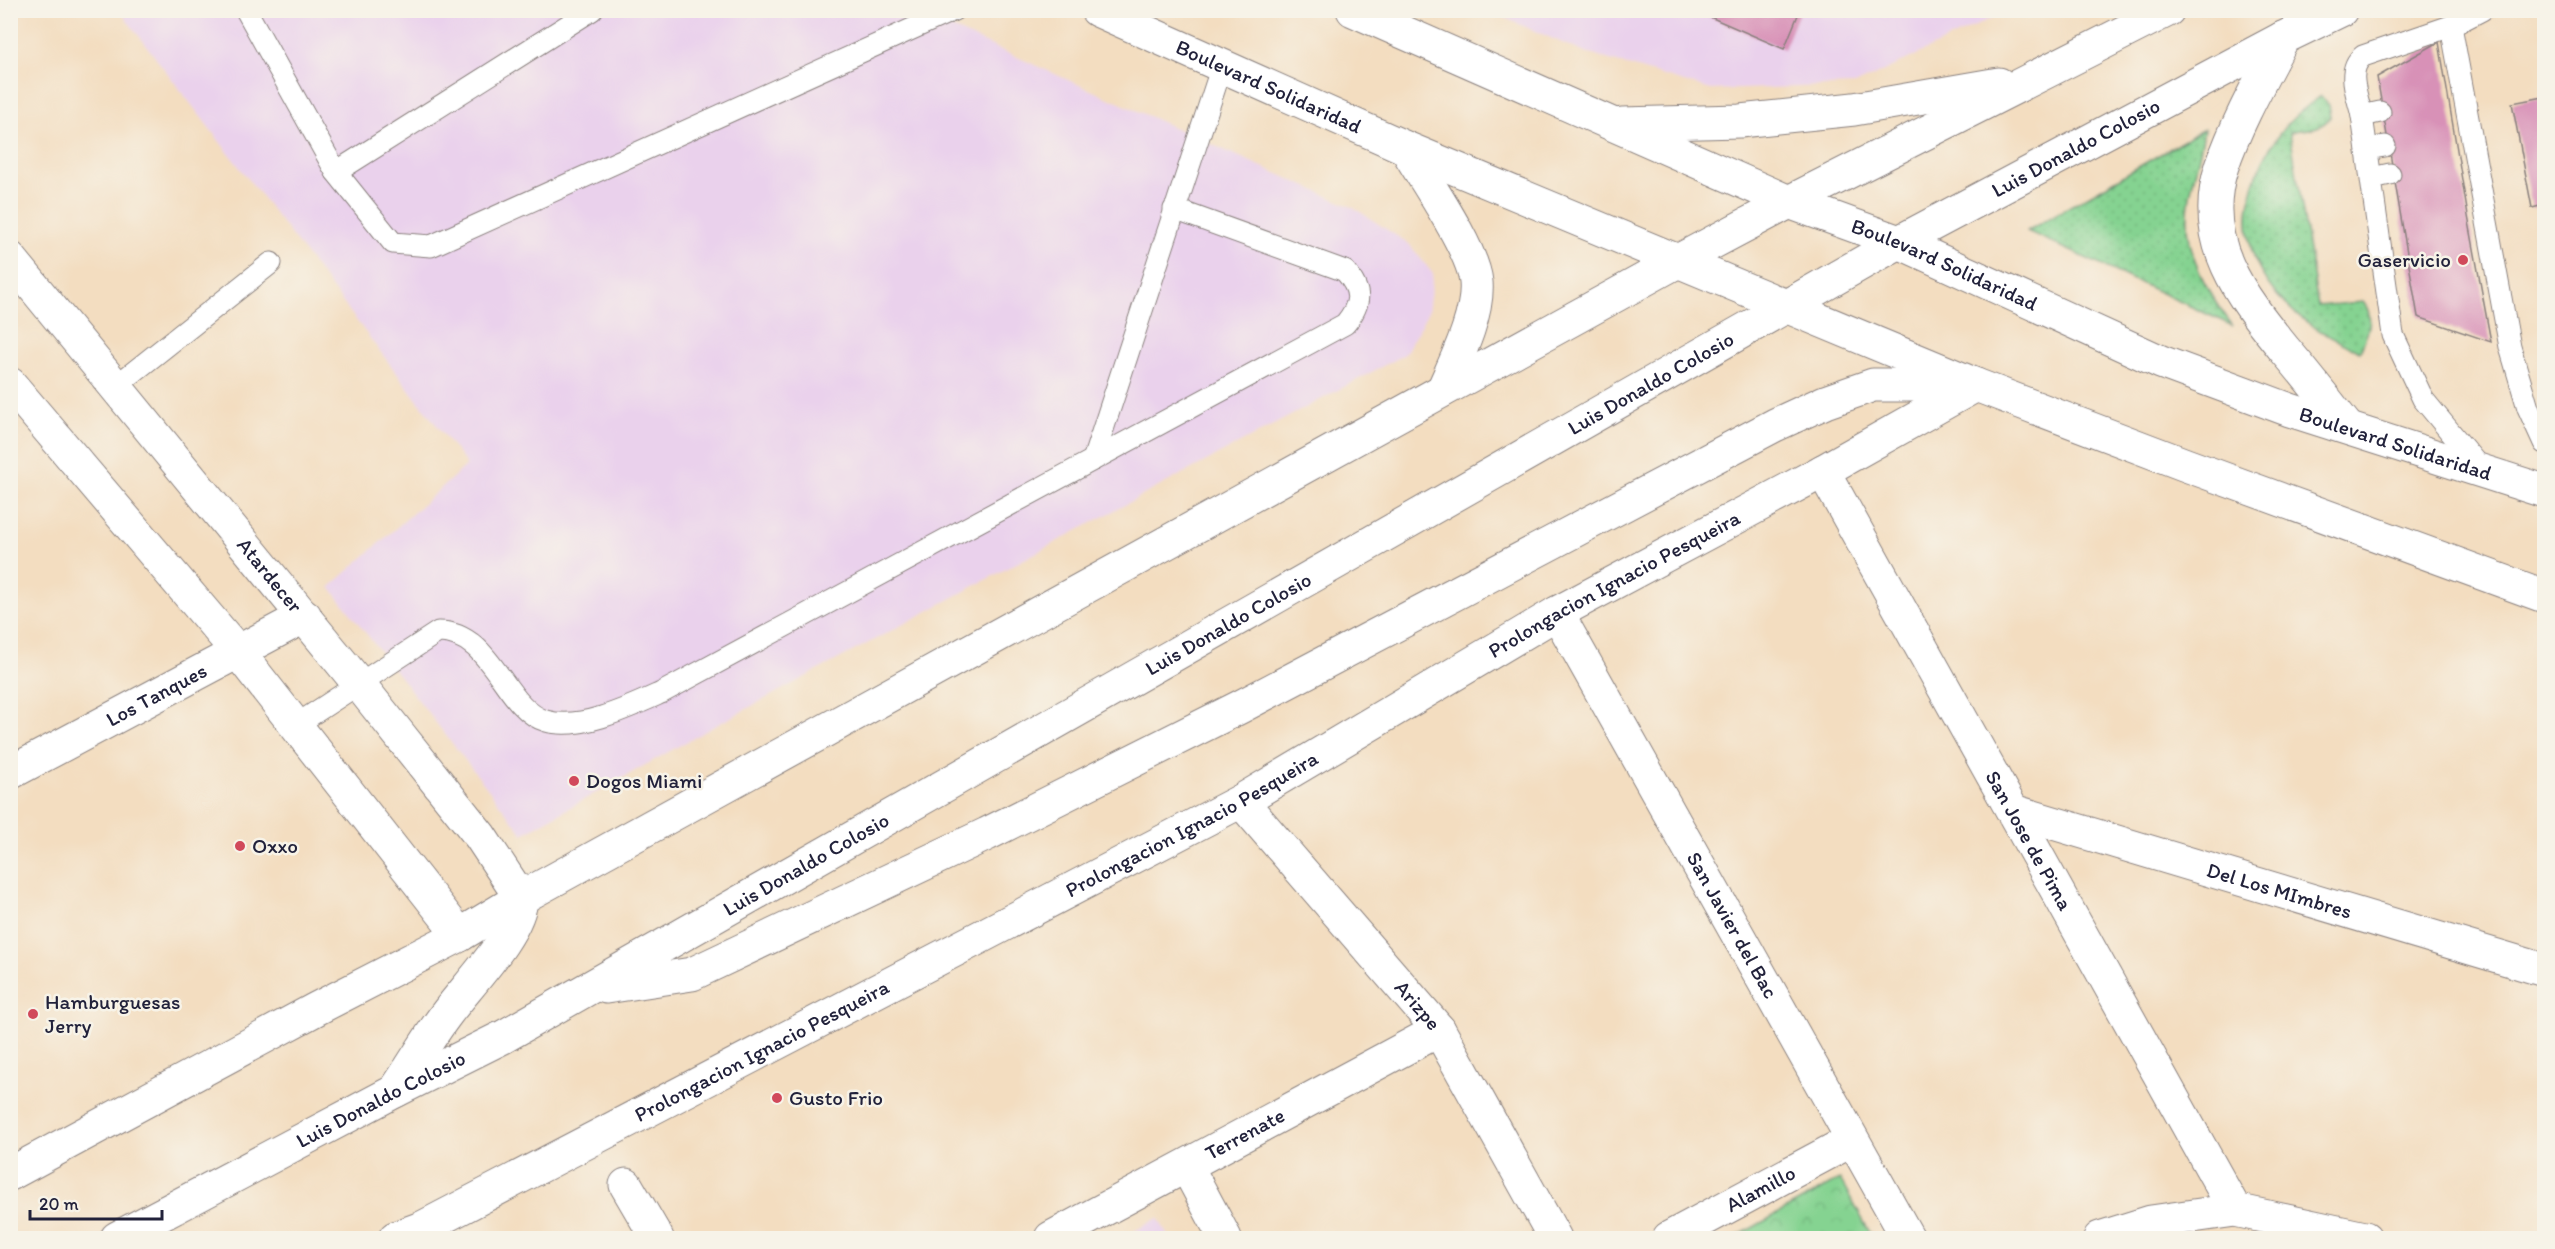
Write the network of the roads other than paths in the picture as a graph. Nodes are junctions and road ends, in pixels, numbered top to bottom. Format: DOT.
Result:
graph roads {
  1 [pos="246,10"];
  2 [pos="592,10"];
  3 [pos="954,10"];
  4 [pos="1097,10"];
  5 [pos="1353,10"];
  6 [pos="2168,10"];
  7 [pos="2341,10"];
  8 [pos="2482,10"];
  9 [pos="2451,26"];
  10 [pos="2283,38"];
  11 [pos="1222,66"];
  12 [pos="2034,78"];
  13 [pos="1611,124"];
  14 [pos="1406,148"];
  15 [pos="336,172"];
  16 [pos="1789,202"];
  17 [pos="1174,209"];
  18 [pos="1899,242"];
  19 [pos="10,258"];
  20 [pos="1678,261"];
  21 [pos="271,263"];
  22 [pos="1787,307"];
  23 [pos="10,384"];
  24 [pos="1976,385"];
  25 [pos="116,386"];
  26 [pos="1443,390"];
  27 [pos="2348,428"];
  28 [pos="2544,443"];
  29 [pos="1093,460"];
  30 [pos="1823,471"];
  31 [pos="2483,472"];
  32 [pos="2544,490"];
  33 [pos="2544,596"];
  34 [pos="1557,613"];
  35 [pos="305,616"];
  36 [pos="238,652"];
  37 [pos="359,684"];
  38 [pos="296,725"];
  39 [pos="10,773"];
  40 [pos="1240,801"];
  41 [pos="2013,811"];
  42 [pos="521,898"];
  43 [pos="460,935"];
  44 [pos="2544,970"];
  45 [pos="586,990"];
  46 [pos="1439,1030"];
  47 [pos="395,1091"];
  48 [pos="1852,1140"];
  49 [pos="1187,1167"];
  50 [pos="10,1174"];
  51 [pos="626,1185"];
  52 [pos="2235,1210"];
  53 [pos="117,1239"];
  54 [pos="395,1239"];
  55 [pos="657,1239"];
  56 [pos="1051,1239"];
  57 [pos="1225,1239"];
  58 [pos="1555,1239"];
  59 [pos="1669,1239"];
  60 [pos="1908,1239"];
  61 [pos="2100,1239"];
  62 [pos="2365,1239"];
  1 -- 15 [label="lane"];
  2 -- 15 [label="lane"];
  3 -- 15 [label="lane"];
  4 -- 11 [label="main road, Boulevard Solidaridad"];
  5 -- 13 [label="main road, Boulevard Solidaridad"];
  6 -- 12 [label="main road"];
  7 -- 10 [label="main road, Luis Donaldo Colosio"];
  8 -- 9 [label="lane"];
  9 -- 28 [label="lane"];
  9 -- 31 [label="lane"];
  10 -- 18 [label="main road, Luis Donaldo Colosio"];
  10 -- 27 [label="main road"];
  11 -- 14 [label="main road, Boulevard Solidaridad"];
  11 -- 17 [label="lane"];
  12 -- 13 [label="main road"];
  12 -- 16 [label="main road"];
  13 -- 16 [label="main road, Boulevard Solidaridad"];
  14 -- 20 [label="main road, Boulevard Solidaridad"];
  14 -- 26 [label="main road"];
  16 -- 18 [label="main road, Boulevard Solidaridad"];
  16 -- 20 [label="main road"];
  17 -- 29 [label="lane"];
  17 -- 29 [label="lane"];
  18 -- 22 [label="main road, Luis Donaldo Colosio"];
  18 -- 27 [label="main road, Boulevard Solidaridad"];
  19 -- 25 [label="main road, Atardecer"];
  20 -- 22 [label="main road, Boulevard Solidaridad"];
  20 -- 26 [label="main road"];
  21 -- 25 [label="lane"];
  22 -- 24 [label="main road, Boulevard Solidaridad"];
  22 -- 45 [label="main road, Luis Donaldo Colosio"];
  23 -- 36 [label="main road"];
  24 -- 30 [label="main road, Prolongacion Ignacio Pesqueira"];
  24 -- 33 [label="main road, Boulevard Solidaridad"];
  24 -- 45 [label="main road"];
  25 -- 35 [label="main road, Atardecer"];
  26 -- 42 [label="main road"];
  27 -- 31 [label="main road, Boulevard Solidaridad"];
  29 -- 37 [label="lane"];
  30 -- 34 [label="main road, Prolongacion Ignacio Pesqueira"];
  30 -- 41 [label="main road, San Jose de Pima"];
  31 -- 32 [label="main road, Boulevard Solidaridad"];
  34 -- 40 [label="main road, Prolongacion Ignacio Pesqueira"];
  34 -- 48 [label="main road, San Javier del Bac"];
  35 -- 36 [label="main road, Los Tanques"];
  35 -- 37 [label="main road, Atardecer"];
  36 -- 38 [label="main road"];
  36 -- 39 [label="main road, Los Tanques"];
  37 -- 38 [label="lane"];
  37 -- 42 [label="main road, Atardecer"];
  38 -- 43 [label="main road"];
  40 -- 46 [label="main road, Arizpe"];
  40 -- 54 [label="main road, Prolongacion Ignacio Pesqueira"];
  41 -- 44 [label="main road, Del Los MImbres"];
  41 -- 52 [label="main road, San Jose de Pima"];
  42 -- 43 [label="main road"];
  42 -- 47 [label="main road"];
  43 -- 50 [label="main road"];
  45 -- 47 [label="main road, Luis Donaldo Colosio"];
  46 -- 49 [label="main road, Terrenate"];
  46 -- 58 [label="main road, Arizpe"];
  47 -- 53 [label="main road, Luis Donaldo Colosio"];
  48 -- 59 [label="main road, Alamillo"];
  48 -- 60 [label="main road, San Javier del Bac"];
  49 -- 56 [label="main road, Terrenate"];
  49 -- 57 [label="main road"];
  51 -- 55 [label="main road"];
  52 -- 61 [label="main road"];
  52 -- 62 [label="main road"];
}
